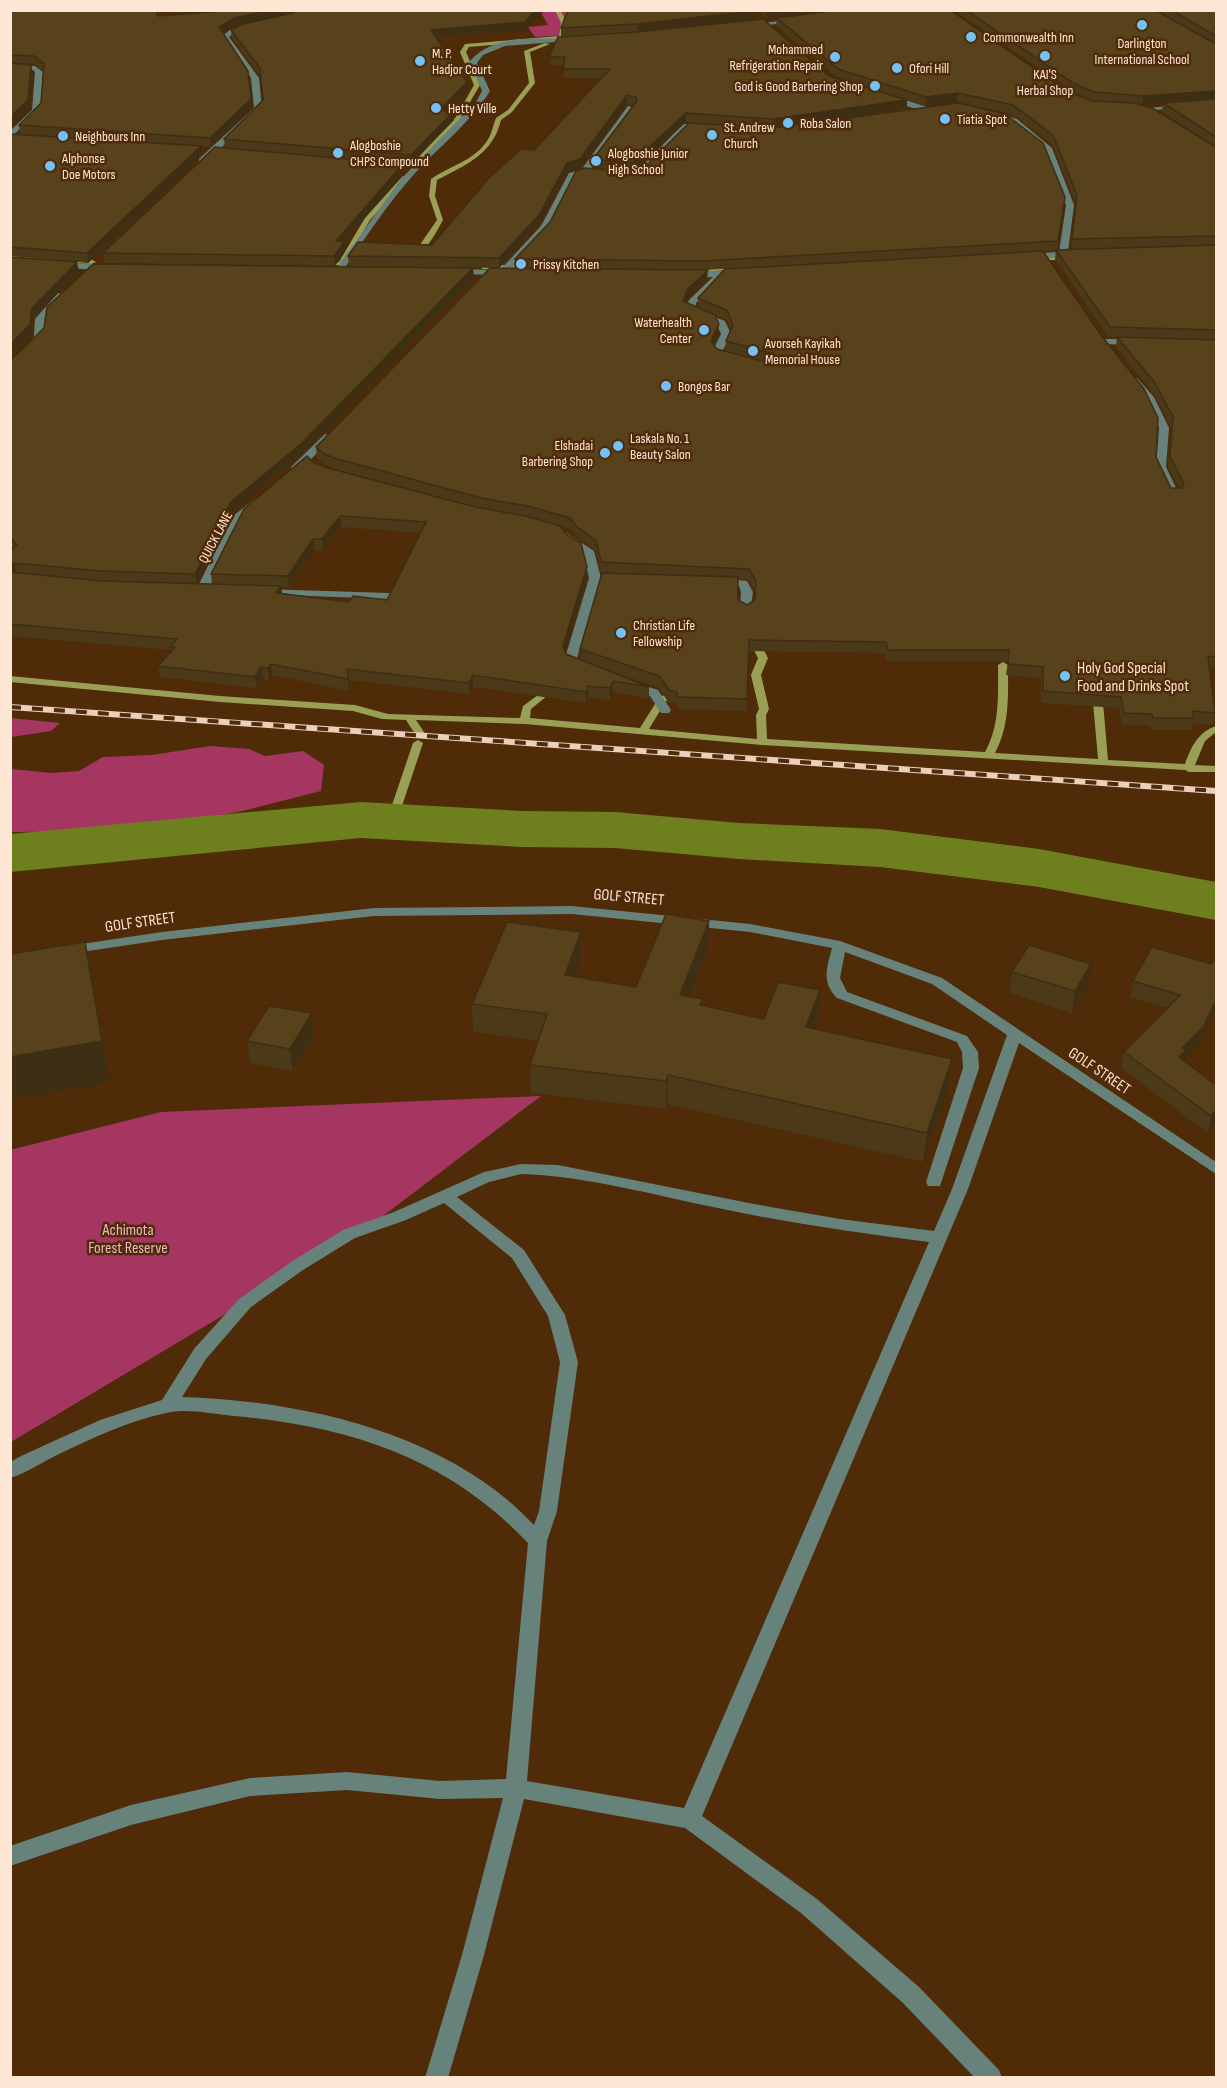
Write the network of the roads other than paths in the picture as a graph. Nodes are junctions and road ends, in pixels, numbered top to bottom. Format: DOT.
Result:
graph roads {
  1 [pos="758,17"];
  2 [pos="811,19"];
  3 [pos="767,23"];
  4 [pos="256,26"];
  5 [pos="743,26"];
  6 [pos="775,32"];
  7 [pos="582,39"];
  8 [pos="10,67"];
  9 [pos="880,94"];
  10 [pos="1216,103"];
  11 [pos="1134,107"];
  12 [pos="631,108"];
  13 [pos="935,108"];
  14 [pos="924,109"];
  15 [pos="1143,109"];
  16 [pos="988,112"];
  17 [pos="902,113"];
  18 [pos="1163,118"];
  19 [pos="718,127"];
  20 [pos="10,137"];
  21 [pos="22,139"];
  22 [pos="198,150"];
  23 [pos="211,152"];
  24 [pos="223,153"];
  25 [pos="401,168"];
  26 [pos="194,169"];
  27 [pos="413,169"];
  28 [pos="584,172"];
  29 [pos="606,175"];
  30 [pos="617,176"];
  31 [pos="1086,253"];
  32 [pos="1063,254"];
  33 [pos="1011,258"];
  34 [pos="100,259"];
  35 [pos="46,265"];
  36 [pos="92,268"];
  37 [pos="115,268"];
  38 [pos="327,270"];
  39 [pos="339,270"];
  40 [pos="351,270"];
  41 [pos="441,272"];
  42 [pos="750,272"];
  43 [pos="486,273"];
  44 [pos="502,273"];
  45 [pos="513,273"];
  46 [pos="678,275"];
  47 [pos="720,275"];
  48 [pos="478,281"];
  49 [pos="1096,331"];
  50 [pos="1104,342"];
  51 [pos="1145,342"];
  52 [pos="1110,351"];
  53 [pos="741,362"];
  54 [pos="10,367"];
  55 [pos="1124,368"];
  56 [pos="339,426"];
  57 [pos="282,480"];
  58 [pos="264,494"];
  59 [pos="1175,496"];
  60 [pos="537,525"];
  61 [pos="711,581"];
  62 [pos="202,590"];
  63 [pos="249,591"];
  64 [pos="389,596"];
  65 [pos="746,611"];
  66 [pos="590,671"];
  67 [pos="620,681"];
  68 [pos="664,710"];
  69 [pos="840,945"];
  70 [pos="49,953"];
  71 [pos="1015,1033"];
  72 [pos="1216,1169"];
  73 [pos="934,1182"];
  74 [pos="446,1196"];
  75 [pos="939,1237"];
  76 [pos="168,1405"];
  77 [pos="10,1471"];
  78 [pos="538,1541"];
  79 [pos="516,1788"];
  80 [pos="690,1819"];
  81 [pos="10,1856"];
  82 [pos="436,2078"];
  83 [pos="991,2078"];
  1 -- 3 [label="street"];
  2 -- 3 [label="street"];
  3 -- 5 [label="street"];
  3 -- 6 [label="street"];
  4 -- 23 [label="street"];
  7 -- 27 [label="street"];
  8 -- 20 [label="street"];
  9 -- 14 [label="street"];
  10 -- 15 [label="street"];
  11 -- 15 [label="street"];
  12 -- 28 [label="street"];
  13 -- 14 [label="street"];
  14 -- 17 [label="street"];
  15 -- 18 [label="street"];
  16 -- 32 [label="street"];
  19 -- 30 [label="street"];
  20 -- 21 [label="street"];
  22 -- 23 [label="street"];
  23 -- 24 [label="street"];
  23 -- 26 [label="street"];
  25 -- 27 [label="street"];
  27 -- 39 [label="street"];
  28 -- 29 [label="street"];
  28 -- 44 [label="street"];
  31 -- 32 [label="street"];
  32 -- 33 [label="street"];
  34 -- 36 [label="street"];
  35 -- 36 [label="street"];
  36 -- 37 [label="street"];
  36 -- 54 [label="street"];
  38 -- 39 [label="street"];
  39 -- 40 [label="street"];
  41 -- 43 [label="street"];
  42 -- 47 [label="street"];
  43 -- 44 [label="street"];
  43 -- 48 [label="street"];
  44 -- 45 [label="street"];
  46 -- 47 [label="street"];
  47 -- 53 [label="street"];
  49 -- 50 [label="street"];
  50 -- 51 [label="street"];
  50 -- 52 [label="street"];
  55 -- 59 [label="street"];
  56 -- 57 [label="street"];
  58 -- 62 [label="street, QUICK LANE"];
  60 -- 66 [label="street"];
  61 -- 65 [label="street"];
  63 -- 64 [label="street"];
  67 -- 68 [label="street"];
  69 -- 70 [label="street, GOLF STREET"];
  69 -- 71 [label="street, GOLF STREET"];
  69 -- 73 [label="street"];
  71 -- 72 [label="street, GOLF STREET"];
  71 -- 75 [label="street"];
  74 -- 75 [label="street"];
  74 -- 76 [label="street"];
  74 -- 78 [label="street"];
  75 -- 80 [label="street"];
  76 -- 77 [label="street"];
  76 -- 78 [label="street"];
  78 -- 79 [label="street"];
  79 -- 80 [label="street"];
  79 -- 81 [label="street"];
  79 -- 82 [label="street"];
  80 -- 83 [label="street"];
}
